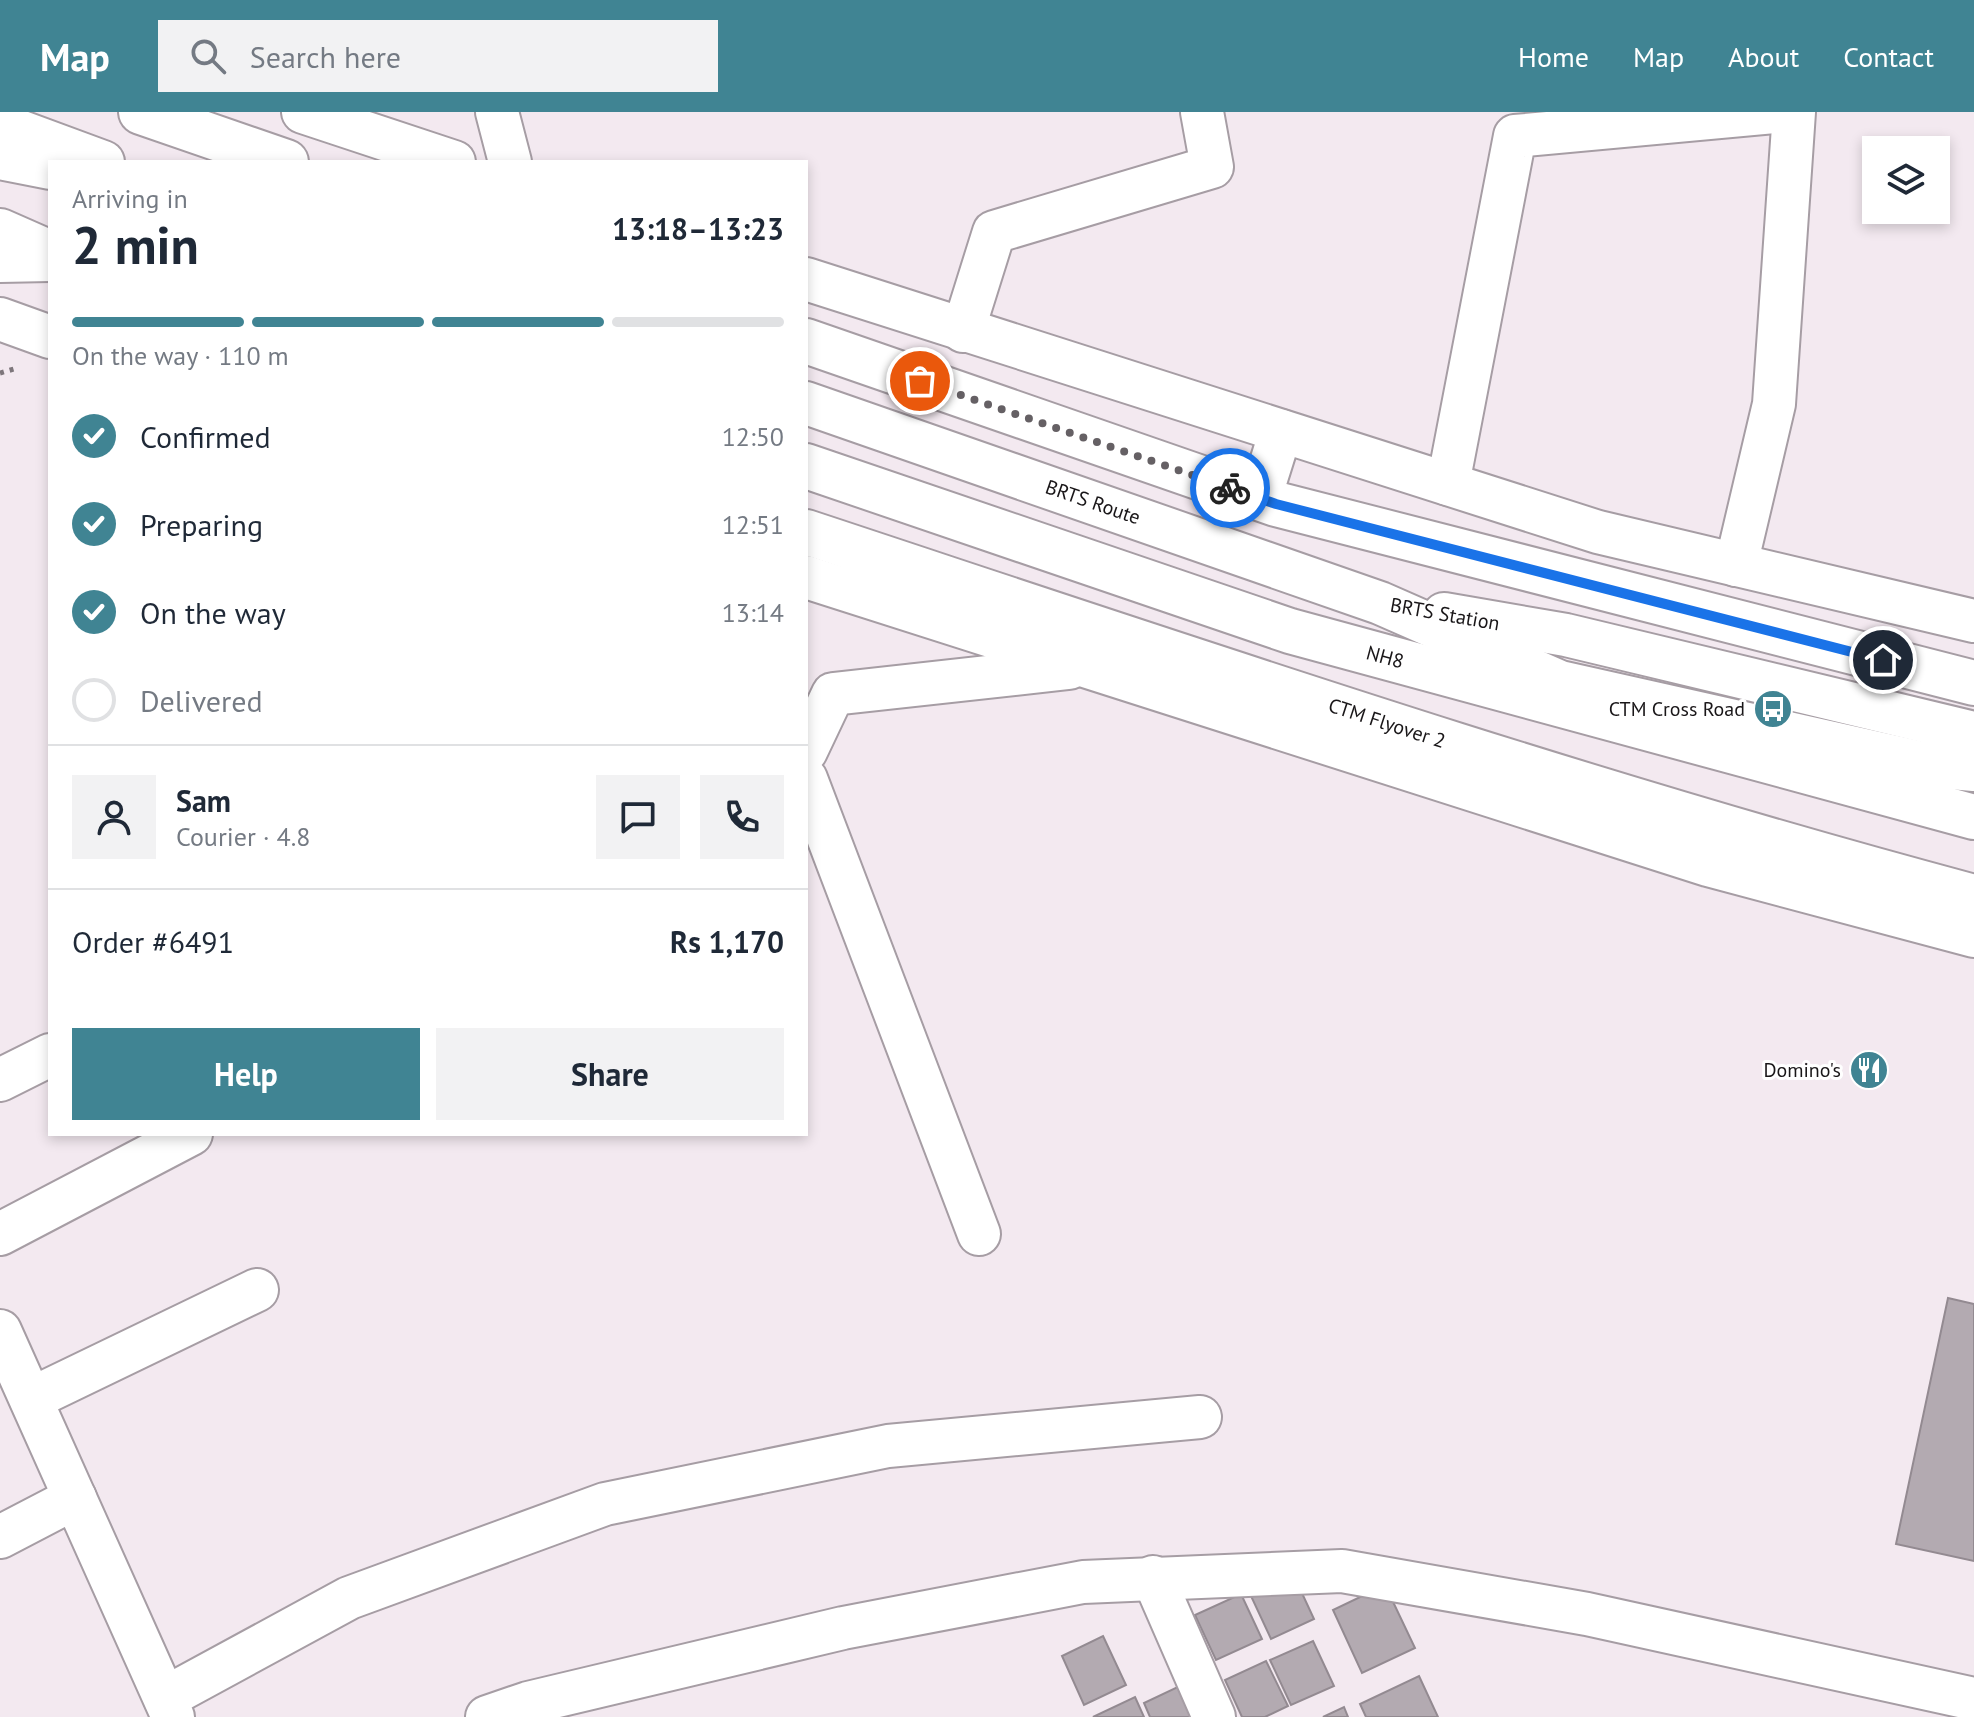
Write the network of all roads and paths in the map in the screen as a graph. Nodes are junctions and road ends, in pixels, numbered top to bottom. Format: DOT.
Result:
graph roads {
  1 [pos="141,112"];
  2 [pos="303,112"];
  3 [pos="497,112"];
  4 [pos="1202,112"];
  5 [pos="1774,112"];
  6 [pos="1794,112"];
  7 [pos="0,124"];
  8 [pos="0,158"];
  9 [pos="98,160"];
  10 [pos="280,160"];
  11 [pos="448,160"];
  12 [pos="509,160"];
  13 [pos="48,168"];
  14 [pos="0,216"];
  15 [pos="48,225"];
  16 [pos="0,231"];
  17 [pos="48,252"];
  18 [pos="48,260"];
  19 [pos="0,261"];
  20 [pos="808,280"];
  21 [pos="0,319"];
  22 [pos="963,331"];
  23 [pos="48,336"];
  24 [pos="808,342"];
  25 [pos="808,404"];
  26 [pos="1281,431"];
  27 [pos="808,467"];
  28 [pos="1448,484"];
  29 [pos="1260,498"];
  30 [pos="808,533"];
  31 [pos="1736,565"];
  32 [pos="808,578"];
  33 [pos="1380,603"];
  34 [pos="1972,610"];
  35 [pos="1086,666"];
  36 [pos="1974,683"];
  37 [pos="1974,733"];
  38 [pos="808,747"];
  39 [pos="1974,770"];
  40 [pos="808,784"];
  41 [pos="1974,817"];
  42 [pos="1974,897"];
  43 [pos="1974,936"];
  44 [pos="48,1056"];
  45 [pos="0,1080"];
  46 [pos="187,1136"];
  47 [pos="0,1234"];
  48 [pos="979,1234"];
  49 [pos="257,1290"];
  50 [pos="2,1342"];
  51 [pos="31,1399"];
  52 [pos="1200,1417"];
  53 [pos="75,1498"];
  54 [pos="0,1537"];
  55 [pos="1153,1577"];
  56 [pos="1974,1699"];
  57 [pos="169,1708"];
  58 [pos="487,1717"];
  59 [pos="1214,1717"];
  1 -- 10 [label="main road"];
  2 -- 11 [label="street"];
  3 -- 12 [label="street"];
  4 -- 22 [label="street"];
  5 -- 28 [label="street"];
  6 -- 31 [label="street"];
  7 -- 9 [label="street"];
  8 -- 13 [label="street"];
  14 -- 15 [label="main road"];
  16 -- 17 [label="main road"];
  18 -- 19 [label="street"];
  20 -- 22 [label="street"];
  21 -- 23 [label="street"];
  22 -- 26 [label="street"];
  24 -- 29 [label="main road"];
  25 -- 33 [label="street, BRTS Route"];
  26 -- 28 [label="street"];
  26 -- 29 [label="street"];
  27 -- 41 [label="main road, NH8"];
  28 -- 31 [label="street"];
  29 -- 36 [label="main road"];
  30 -- 42 [label="main road, CTM Flyover 2"];
  31 -- 34 [label="street"];
  32 -- 35 [label="street"];
  33 -- 37 [label="street, BRTS Station"];
  33 -- 39 [label="street, BRTS Station"];
  35 -- 38 [label="street"];
  35 -- 43 [label="street"];
  40 -- 48 [label="street"];
  44 -- 45 [label="street"];
  46 -- 47 [label="street"];
  49 -- 51 [label="street"];
  50 -- 51 [label="street"];
  51 -- 53 [label="street"];
  52 -- 57 [label="street"];
  53 -- 54 [label="street"];
  53 -- 57 [label="street"];
  55 -- 56 [label="street"];
  55 -- 58 [label="street"];
  55 -- 59 [label="street"];
}
